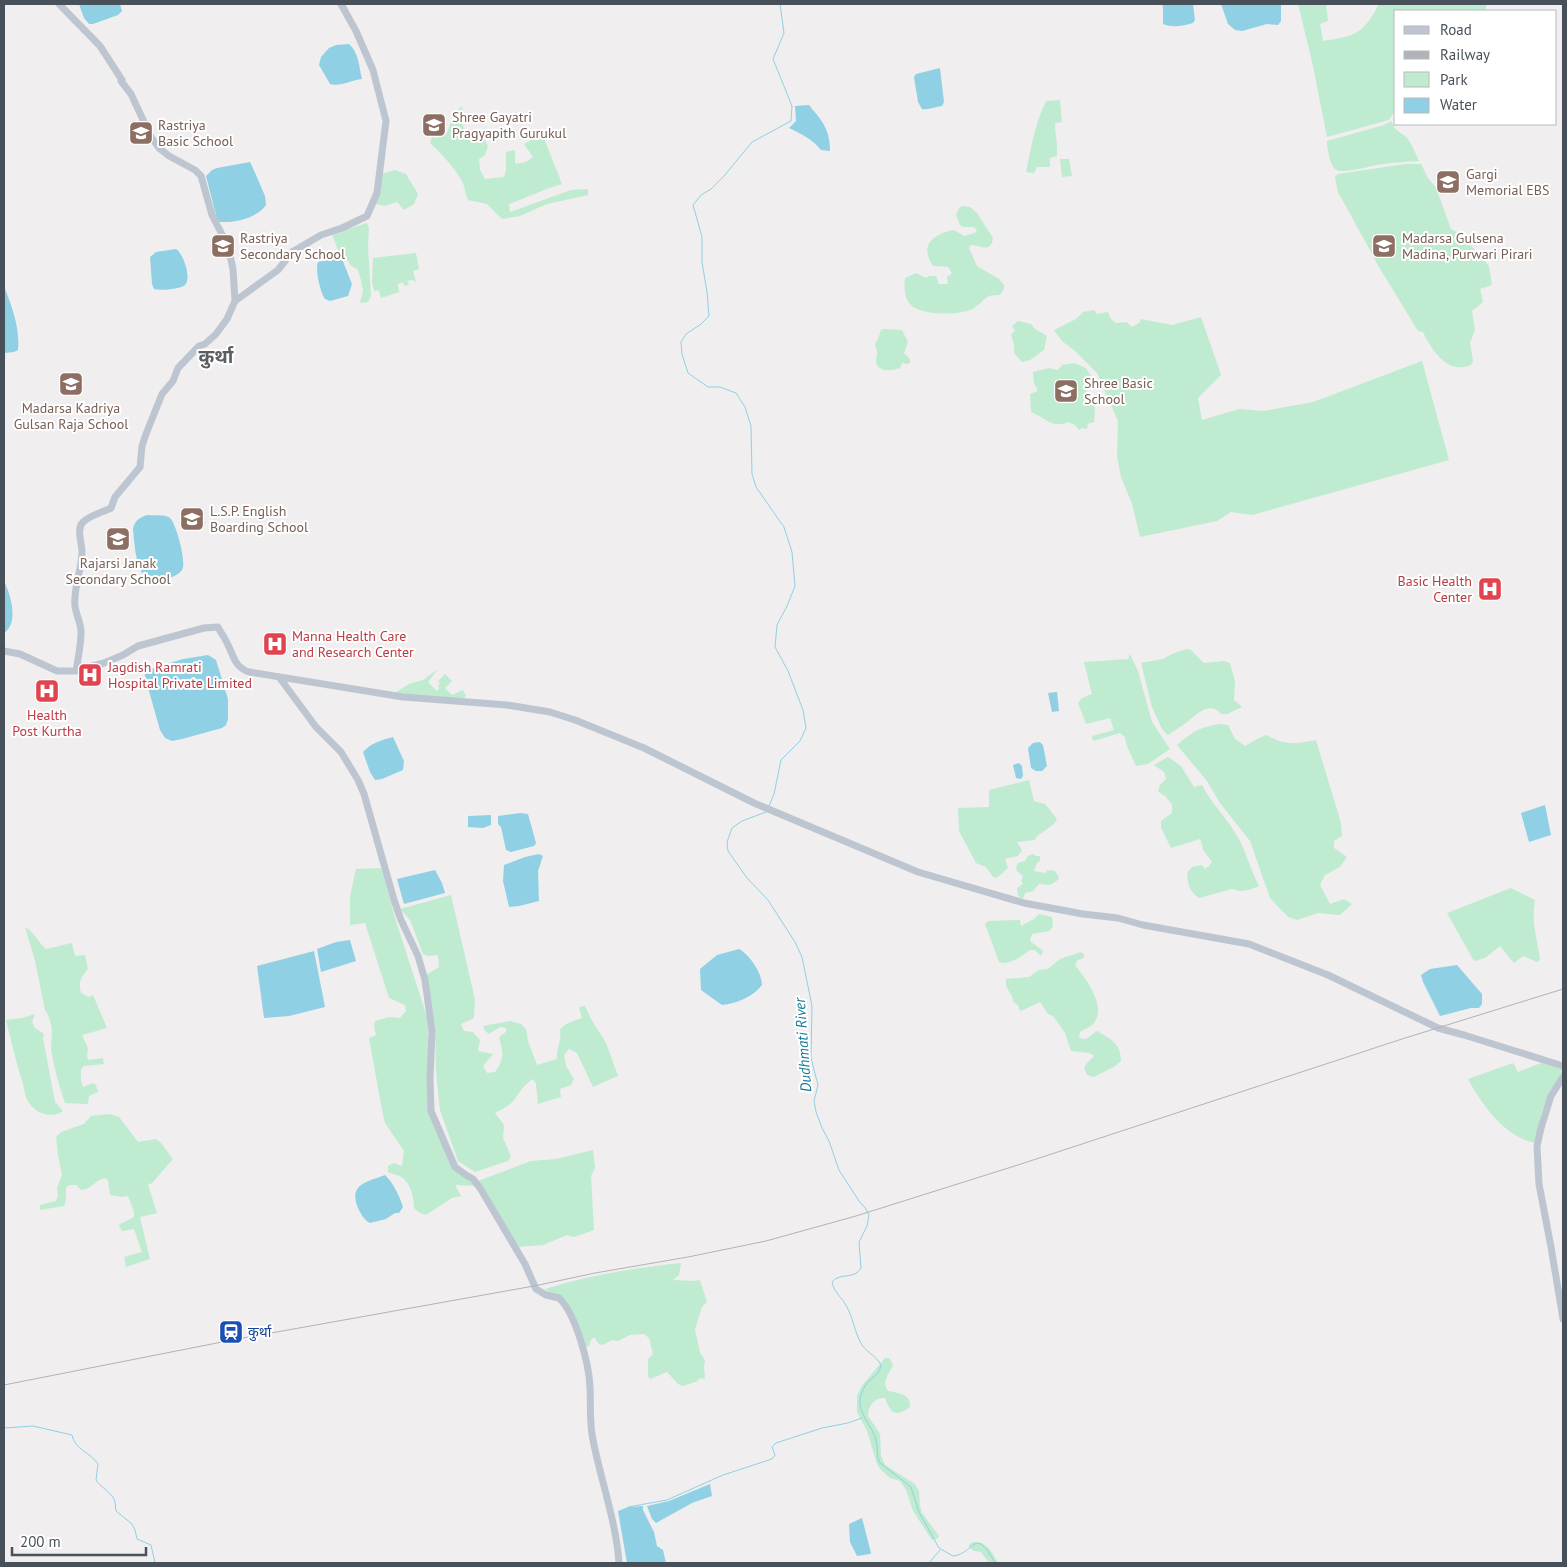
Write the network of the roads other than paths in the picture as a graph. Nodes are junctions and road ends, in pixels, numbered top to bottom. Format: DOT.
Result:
graph roads {
  1 [pos="59,4"];
  2 [pos="342,4"];
  3 [pos="235,301"];
  4 [pos="4,651"];
  5 [pos="76,671"];
  6 [pos="279,677"];
  7 [pos="1563,1066"];
  8 [pos="1563,1077"];
  9 [pos="1563,1319"];
  10 [pos="620,1563"];
  1 -- 3 [label="street"];
  2 -- 3 [label="street"];
  3 -- 5 [label="street"];
  4 -- 5 [label="street"];
  5 -- 6 [label="street"];
  6 -- 7 [label="street"];
  6 -- 10 [label="street"];
  8 -- 9 [label="street"];
}
